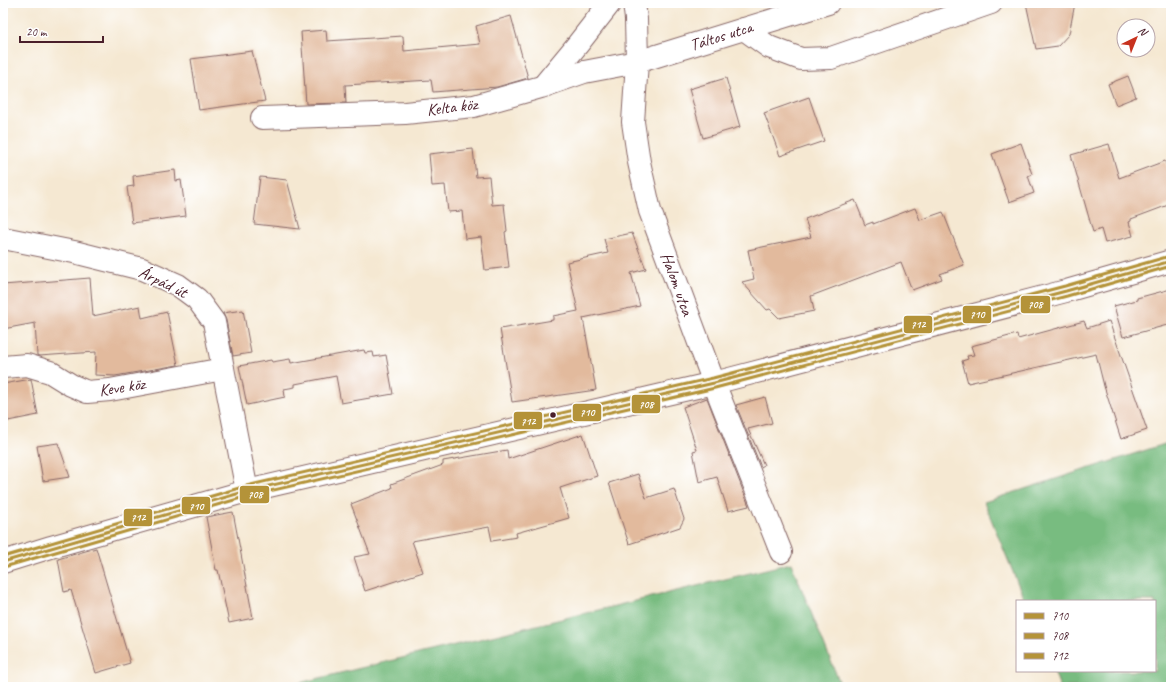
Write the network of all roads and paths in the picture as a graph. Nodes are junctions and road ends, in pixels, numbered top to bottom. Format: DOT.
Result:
graph roads {
  1 [pos="610,3"];
  2 [pos="634,3"];
  3 [pos="828,3"];
  4 [pos="991,3"];
  5 [pos="744,29"];
  6 [pos="637,62"];
  7 [pos="542,87"];
  8 [pos="262,118"];
  9 [pos="3,238"];
  10 [pos="1171,260"];
  11 [pos="3,367"];
  12 [pos="223,369"];
  13 [pos="714,383"];
  14 [pos="247,491"];
  15 [pos="781,552"];
  16 [pos="3,562"];
  1 -- 7 [label="street"];
  2 -- 6 [label="street, Halom utca"];
  3 -- 5 [label="street, Táltos utca"];
  4 -- 5 [label="street"];
  5 -- 6 [label="street, Táltos utca"];
  6 -- 7 [label="street, Kelta köz"];
  6 -- 13 [label="street, Halom utca"];
  7 -- 8 [label="street, Kelta köz"];
  9 -- 12 [label="street, Árpád út"];
  10 -- 13 [label="street"];
  11 -- 12 [label="street, Keve köz"];
  12 -- 14 [label="street, Árpád út"];
  13 -- 14 [label="street"];
  13 -- 15 [label="street, Halom utca"];
  14 -- 16 [label="street"];
}
